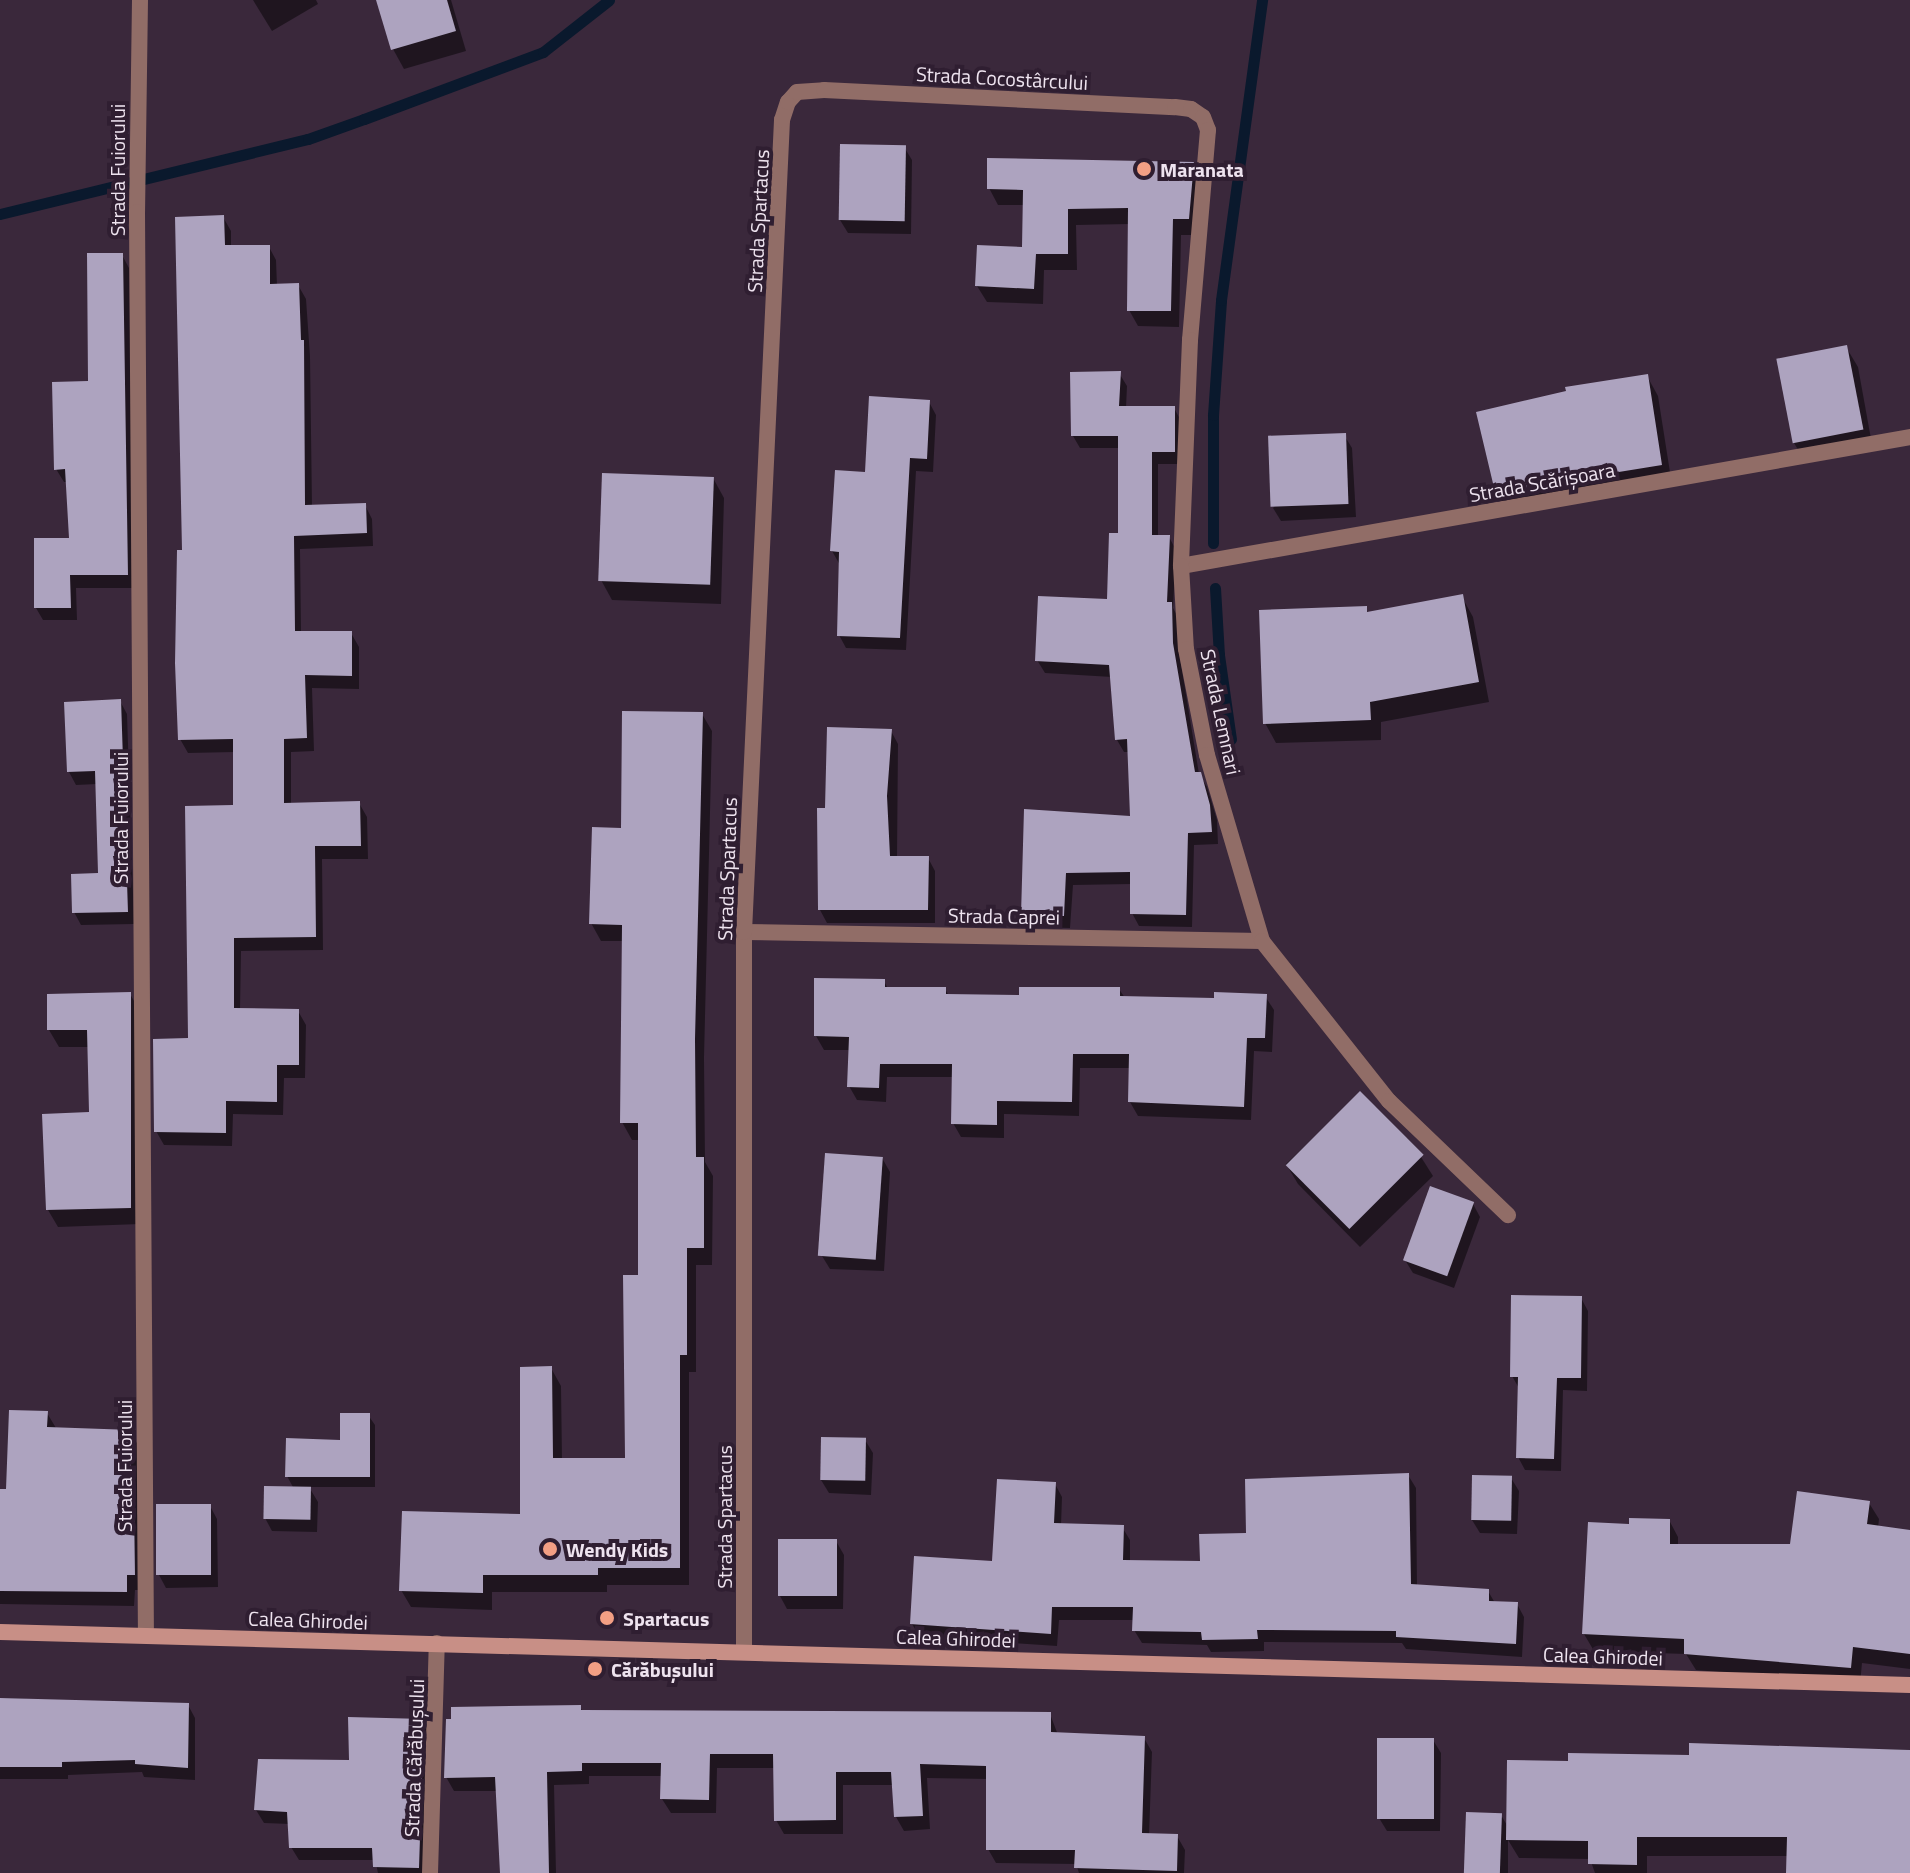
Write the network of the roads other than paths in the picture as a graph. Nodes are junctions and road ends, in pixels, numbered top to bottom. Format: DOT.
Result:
graph roads {
  1 [pos="140,0"];
  2 [pos="797,92"];
  3 [pos="1203,117"];
  4 [pos="1910,437"];
  5 [pos="1181,566"];
  6 [pos="744,932"];
  7 [pos="1262,941"];
  8 [pos="1508,1215"];
  9 [pos="0,1632"];
  10 [pos="146,1635"];
  11 [pos="437,1643"];
  12 [pos="744,1652"];
  13 [pos="1910,1685"];
  14 [pos="430,1873"];
  1 -- 10 [label="street, Strada Fuiorului"];
  2 -- 3 [label="street, Strada Cocostârcului"];
  2 -- 6 [label="street, Strada Spartacus"];
  3 -- 5 [label="street, Strada Lemnari"];
  4 -- 5 [label="street, Strada Scărișoara"];
  5 -- 7 [label="street, Strada Lemnari"];
  6 -- 7 [label="street, Strada Caprei"];
  6 -- 12 [label="street, Strada Spartacus"];
  7 -- 8 [label="street, Strada Lemnari"];
  9 -- 10 [label="street, Calea Ghirodei"];
  10 -- 11 [label="street, Calea Ghirodei"];
  11 -- 12 [label="street, Calea Ghirodei"];
  11 -- 14 [label="street, Strada Cărăbușului"];
  12 -- 13 [label="street, Calea Ghirodei"];
}
